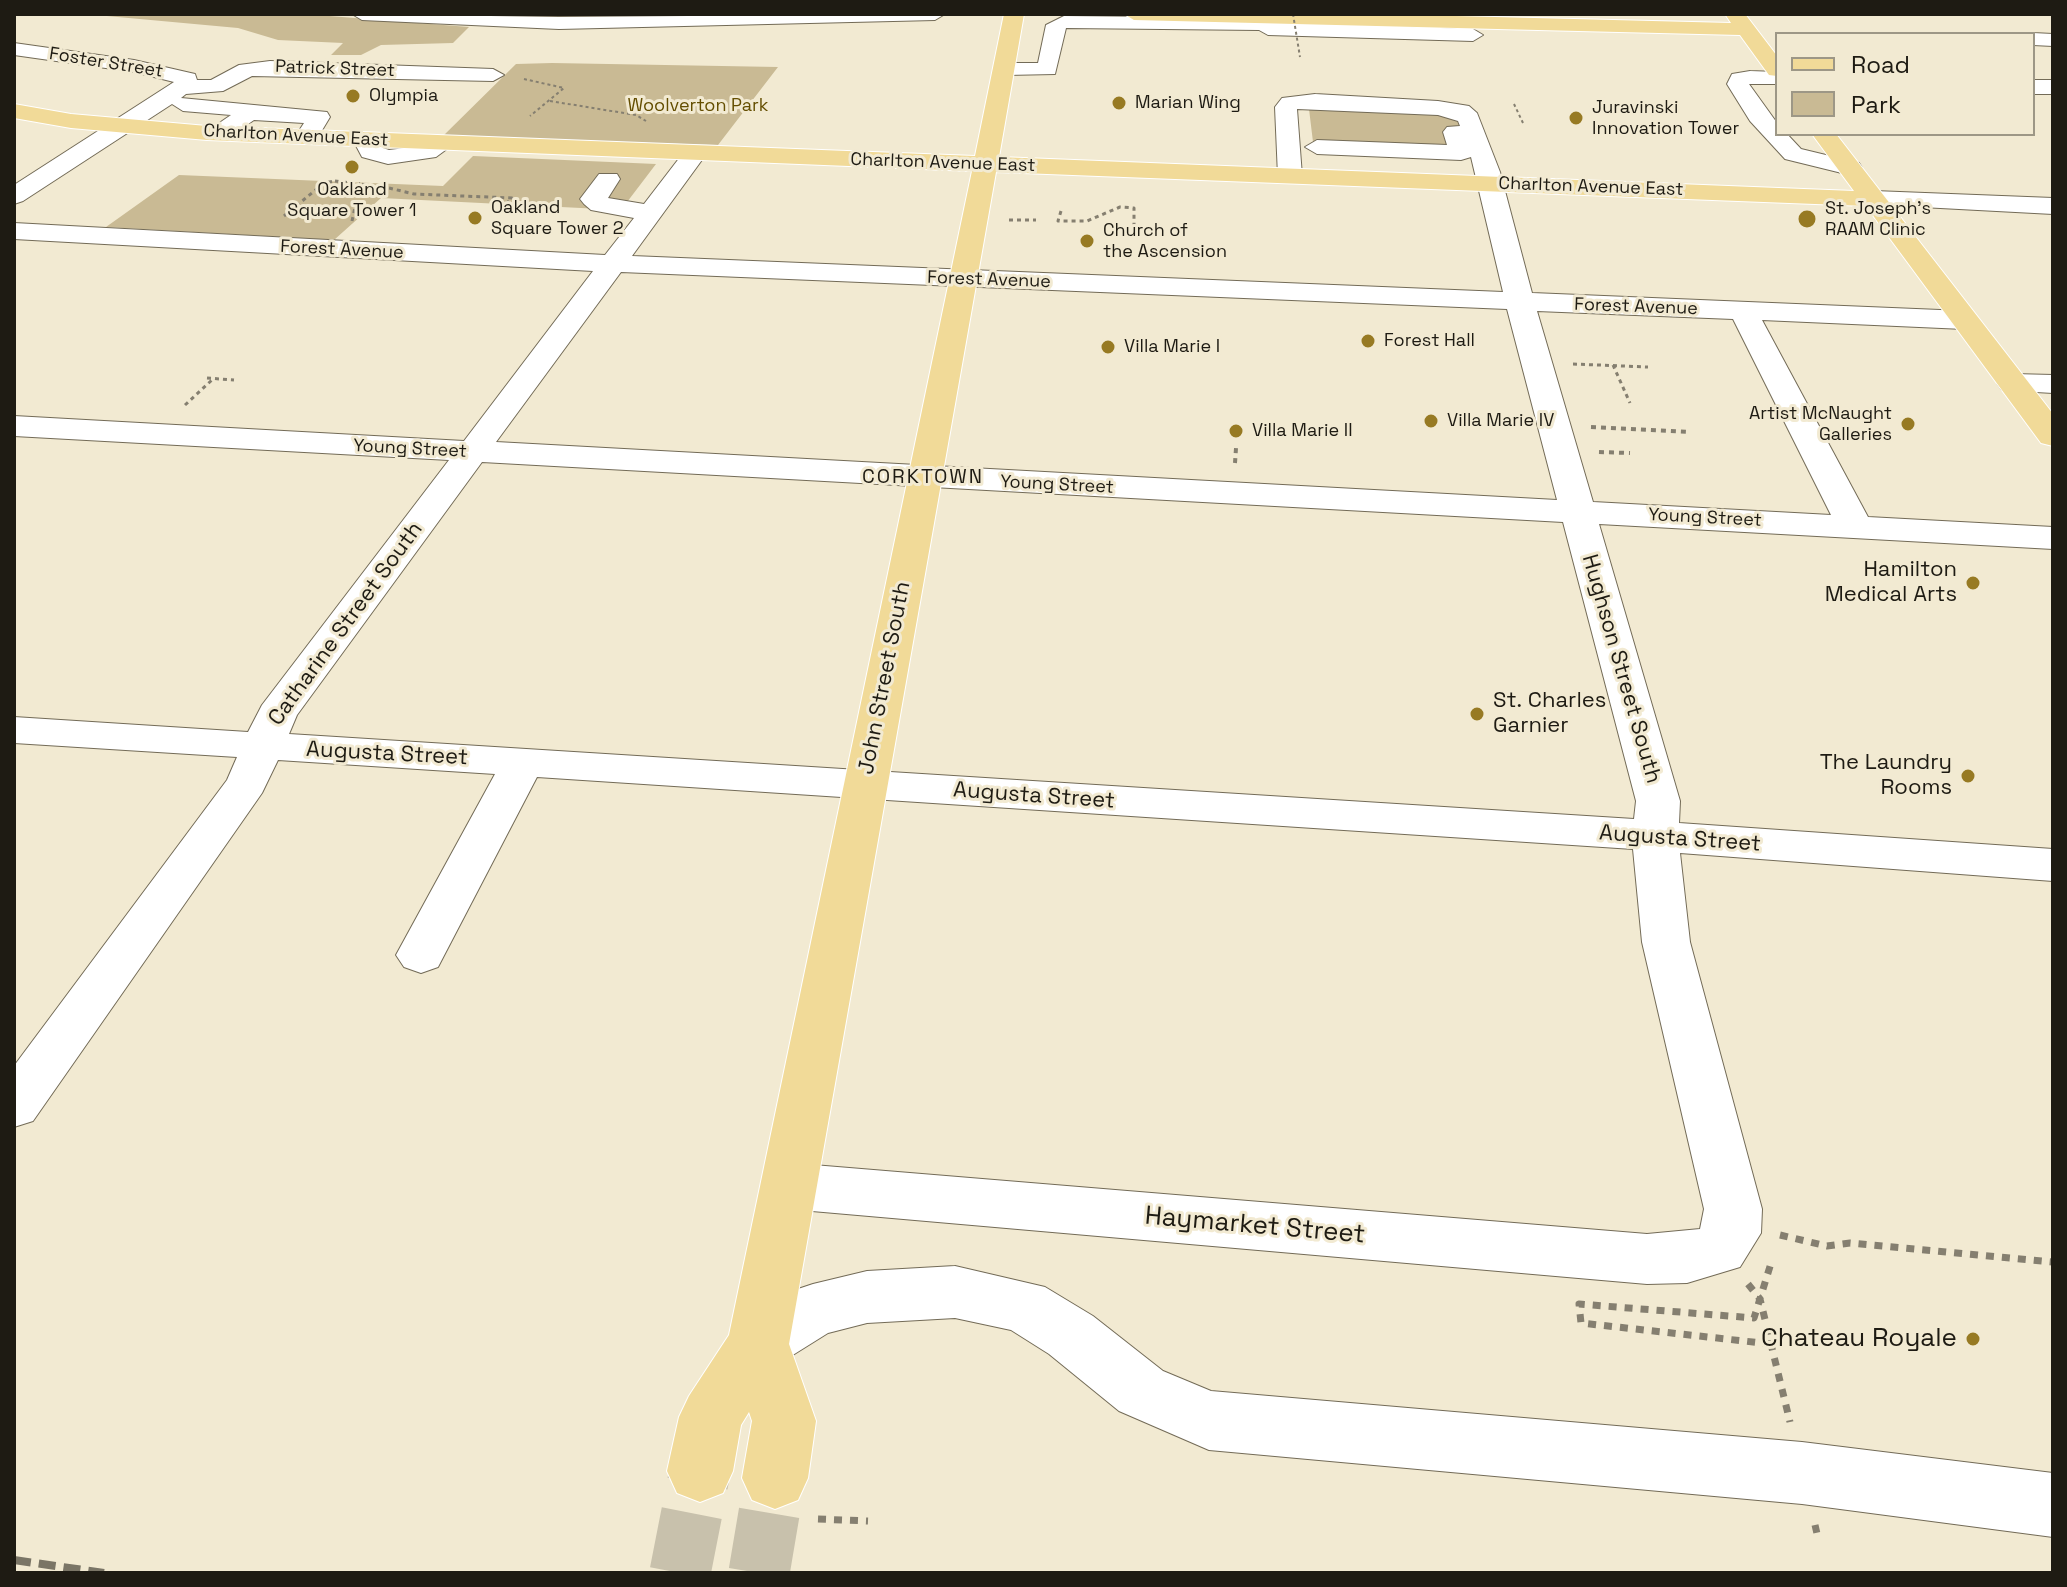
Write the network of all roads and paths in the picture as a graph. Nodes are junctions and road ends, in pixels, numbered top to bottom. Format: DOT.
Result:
graph roads {
  1 [pos="362,14"];
  2 [pos="935,14"];
  3 [pos="1014,14"];
  4 [pos="1134,14"];
  5 [pos="1162,14"];
  6 [pos="1293,14"];
  7 [pos="1170,15"];
  8 [pos="1343,17"];
  9 [pos="1267,18"];
  10 [pos="1517,19"];
  11 [pos="1741,22"];
  12 [pos="1473,35"];
  13 [pos="14,49"];
  14 [pos="1300,57"];
  15 [pos="1775,67"];
  16 [pos="1006,69"];
  17 [pos="493,75"];
  18 [pos="1775,78"];
  19 [pos="181,88"];
  20 [pos="157,103"];
  21 [pos="1514,104"];
  22 [pos="14,111"];
  23 [pos="251,113"];
  24 [pos="526,121"];
  25 [pos="1523,123"];
  26 [pos="123,126"];
  27 [pos="1455,132"];
  28 [pos="220,133"];
  29 [pos="1775,134"];
  30 [pos="1776,136"];
  31 [pos="1826,136"];
  32 [pos="307,137"];
  33 [pos="365,140"];
  34 [pos="443,143"];
  35 [pos="1317,147"];
  36 [pos="1398,150"];
  37 [pos="695,153"];
  38 [pos="985,164"];
  39 [pos="1850,168"];
  40 [pos="1290,176"];
  41 [pos="608,179"];
  42 [pos="1408,180"];
  43 [pos="1488,183"];
  44 [pos="360,184"];
  45 [pos="14,196"];
  46 [pos="1874,199"];
  47 [pos="507,203"];
  48 [pos="2053,206"];
  49 [pos="1061,211"];
  50 [pos="649,212"];
  51 [pos="280,220"];
  52 [pos="1134,229"];
  53 [pos="14,231"];
  54 [pos="322,249"];
  55 [pos="611,262"];
  56 [pos="964,279"];
  57 [pos="1520,303"];
  58 [pos="1743,311"];
  59 [pos="1964,320"];
  60 [pos="1536,362"];
  61 [pos="1613,365"];
  62 [pos="1648,367"];
  63 [pos="207,378"];
  64 [pos="234,380"];
  65 [pos="2013,383"];
  66 [pos="2053,384"];
  67 [pos="1630,403"];
  68 [pos="1554,425"];
  69 [pos="14,426"];
  70 [pos="1690,432"];
  71 [pos="2053,436"];
  72 [pos="470,453"];
  73 [pos="924,478"];
  74 [pos="1578,511"];
  75 [pos="1855,527"];
  76 [pos="2053,538"];
  77 [pos="14,730"];
  78 [pos="262,747"];
  79 [pos="523,762"];
  80 [pos="864,785"];
  81 [pos="1655,837"];
  82 [pos="2053,865"];
  83 [pos="421,955"];
  84 [pos="14,1106"];
  85 [pos="789,1186"];
  86 [pos="1719,1249"];
  87 [pos="2053,1262"];
  88 [pos="1760,1299"];
  89 [pos="758,1344"];
  90 [pos="700,1471"];
  91 [pos="796,1498"];
  92 [pos="2053,1505"];
  93 [pos="868,1521"];
  1 -- 2 [label="street"];
  3 -- 16 [label="main road, John Street South"];
  4 -- 7 [label="main road"];
  5 -- 7 [label="main road"];
  6 -- 14 [label="path, bridge"];
  7 -- 9 [label="main road"];
  8 -- 9 [label="main road"];
  8 -- 10 [label="main road"];
  9 -- 12 [label="street"];
  9 -- 16 [label="street"];
  10 -- 11 [label="main road"];
  11 -- 15 [label="main road"];
  13 -- 19 [label="street, Foster Street"];
  16 -- 38 [label="main road, John Street South"];
  17 -- 19 [label="street, Patrick Street"];
  17 -- 24 [label="path"];
  18 -- 29 [label="street"];
  19 -- 20 [label="street"];
  20 -- 23 [label="street"];
  20 -- 26 [label="street"];
  21 -- 25 [label="path"];
  22 -- 26 [label="main road, Charlton Avenue East"];
  23 -- 28 [label="street"];
  23 -- 32 [label="street"];
  26 -- 28 [label="main road, Charlton Avenue East"];
  26 -- 45 [label="street"];
  27 -- 36 [label="street"];
  28 -- 32 [label="main road, Charlton Avenue East"];
  30 -- 39 [label="street"];
  31 -- 39 [label="main road"];
  32 -- 33 [label="main road, Charlton Avenue East"];
  33 -- 34 [label="street"];
  34 -- 37 [label="main road, Charlton Avenue East"];
  35 -- 36 [label="street"];
  36 -- 42 [label="street"];
  37 -- 38 [label="main road, Charlton Avenue East"];
  37 -- 50 [label="street, Catharine Street South"];
  38 -- 40 [label="main road, Charlton Avenue East"];
  38 -- 56 [label="main road, John Street South"];
  39 -- 46 [label="main road"];
  40 -- 42 [label="main road, Charlton Avenue East"];
  40 -- 43 [label="street, Hughson Street South"];
  41 -- 50 [label="street"];
  42 -- 43 [label="main road, Charlton Avenue East"];
  43 -- 46 [label="main road, Charlton Avenue East"];
  43 -- 57 [label="street, Hughson Street South"];
  44 -- 47 [label="path"];
  44 -- 51 [label="path"];
  44 -- 54 [label="path"];
  46 -- 48 [label="street"];
  46 -- 59 [label="main road"];
  49 -- 52 [label="path"];
  50 -- 55 [label="street, Catharine Street South"];
  53 -- 54 [label="street, Forest Avenue"];
  54 -- 55 [label="street, Forest Avenue"];
  55 -- 56 [label="street, Forest Avenue"];
  55 -- 72 [label="street, Catharine Street South"];
  56 -- 57 [label="street, Forest Avenue"];
  56 -- 73 [label="main road, John Street South"];
  57 -- 58 [label="street, Forest Avenue"];
  57 -- 60 [label="street, Hughson Street South"];
  58 -- 59 [label="street, Forest Avenue"];
  58 -- 75 [label="street"];
  59 -- 65 [label="main road"];
  60 -- 61 [label="path"];
  60 -- 68 [label="street, Hughson Street South"];
  61 -- 62 [label="path"];
  61 -- 67 [label="path"];
  63 -- 64 [label="path"];
  65 -- 66 [label="street"];
  65 -- 71 [label="main road"];
  68 -- 70 [label="path"];
  68 -- 74 [label="street, Hughson Street South"];
  69 -- 72 [label="street, Young Street"];
  72 -- 73 [label="street, Young Street"];
  72 -- 78 [label="street, Catharine Street South"];
  73 -- 74 [label="street, Young Street"];
  73 -- 80 [label="main road, John Street South"];
  74 -- 75 [label="street, Young Street"];
  74 -- 81 [label="street, Hughson Street South"];
  75 -- 76 [label="street, Young Street"];
  77 -- 78 [label="street, Augusta Street"];
  78 -- 79 [label="street, Augusta Street"];
  78 -- 84 [label="street, Catharine Street South"];
  79 -- 80 [label="street, Augusta Street"];
  79 -- 83 [label="street"];
  80 -- 81 [label="street, Augusta Street"];
  80 -- 85 [label="main road, John Street South"];
  81 -- 82 [label="street, Augusta Street"];
  81 -- 86 [label="street, Hughson Street South"];
  85 -- 86 [label="street, Haymarket Street"];
  85 -- 89 [label="main road, John Street South"];
  87 -- 88 [label="path"];
  88 -- 88 [label="path"];
  89 -- 90 [label="main road, John Street South"];
  89 -- 91 [label="main road, John Street South"];
  89 -- 92 [label="street"];
  91 -- 93 [label="path"];
}
